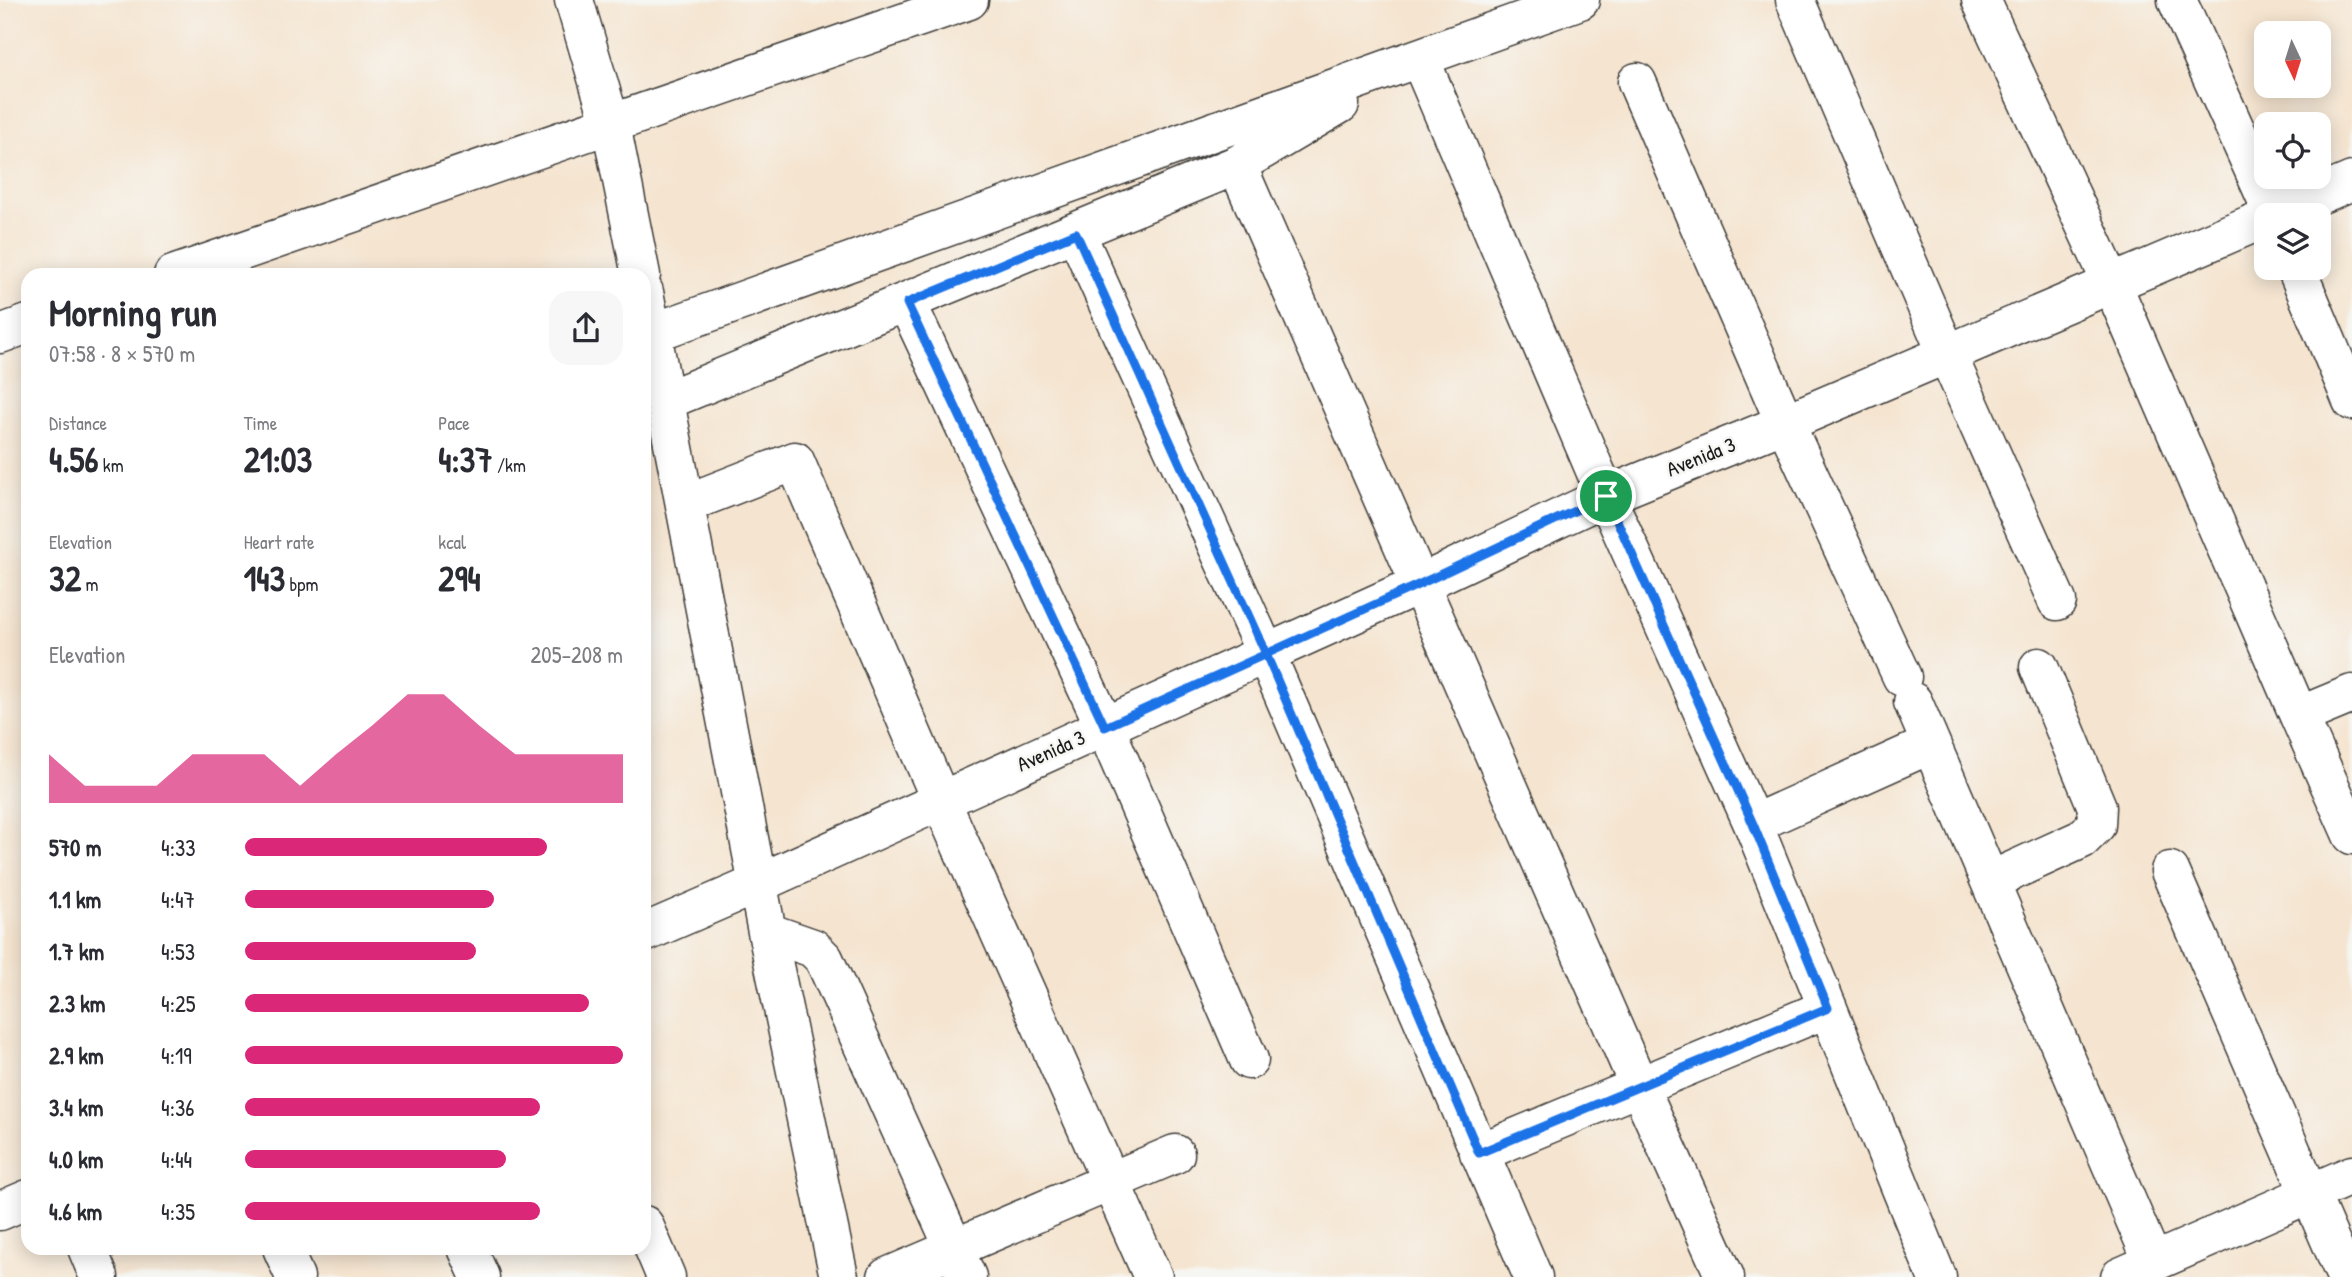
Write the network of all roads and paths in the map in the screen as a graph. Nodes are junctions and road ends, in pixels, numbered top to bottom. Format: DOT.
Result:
graph roads {
  1 [pos="574,0"];
  2 [pos="969,0"];
  3 [pos="1580,0"];
  4 [pos="1795,0"];
  5 [pos="1981,0"];
  6 [pos="2177,0"];
  7 [pos="1420,59"];
  8 [pos="1359,81"];
  9 [pos="1637,82"];
  10 [pos="611,125"];
  11 [pos="1237,166"];
  12 [pos="2352,181"];
  13 [pos="2268,203"];
  14 [pos="2301,203"];
  15 [pos="2254,223"];
  16 [pos="1076,233"];
  17 [pos="193,268"];
  18 [pos="639,268"];
  19 [pos="2301,280"];
  20 [pos="2112,284"];
  21 [pos="907,303"];
  22 [pos="21,326"];
  23 [pos="651,328"];
  24 [pos="652,333"];
  25 [pos="0,334"];
  26 [pos="1947,354"];
  27 [pos="665,401"];
  28 [pos="2352,401"];
  29 [pos="1785,423"];
  30 [pos="1606,496"];
  31 [pos="685,504"];
  32 [pos="1420,584"];
  33 [pos="2057,601"];
  34 [pos="1266,654"];
  35 [pos="2039,667"];
  36 [pos="2352,694"];
  37 [pos="2299,716"];
  38 [pos="1105,727"];
  39 [pos="1931,744"];
  40 [pos="941,801"];
  41 [pos="1753,824"];
  42 [pos="2352,835"];
  43 [pos="2170,871"];
  44 [pos="1990,881"];
  45 [pos="758,884"];
  46 [pos="651,930"];
  47 [pos="767,932"];
  48 [pos="1828,1008"];
  49 [pos="1249,1060"];
  50 [pos="1639,1086"];
  51 [pos="1479,1153"];
  52 [pos="1175,1154"];
  53 [pos="2352,1175"];
  54 [pos="1112,1181"];
  55 [pos="2308,1194"];
  56 [pos="21,1202"];
  57 [pos="0,1211"];
  58 [pos="651,1241"];
  59 [pos="90,1255"];
  60 [pos="285,1255"];
  61 [pos="470,1255"];
  62 [pos="961,1263"];
  63 [pos="2137,1270"];
  64 [pos="99,1277"];
  65 [pos="295,1277"];
  66 [pos="480,1277"];
  67 [pos="666,1277"];
  68 [pos="839,1277"];
  69 [pos="887,1277"];
  70 [pos="1153,1277"];
  71 [pos="1533,1277"];
  72 [pos="1725,1277"];
  73 [pos="1937,1277"];
  74 [pos="2346,1277"];
  1 -- 10 [label="street"];
  2 -- 10 [label="street"];
  3 -- 7 [label="street"];
  4 -- 26 [label="street"];
  5 -- 20 [label="street"];
  6 -- 13 [label="street"];
  7 -- 8 [label="street"];
  7 -- 30 [label="street"];
  8 -- 11 [label="street"];
  8 -- 24 [label="street"];
  9 -- 29 [label="street"];
  10 -- 17 [label="street"];
  10 -- 18 [label="street"];
  11 -- 16 [label="street"];
  11 -- 32 [label="street"];
  12 -- 14 [label="street"];
  15 -- 20 [label="street, Avenida 3"];
  16 -- 21 [label="street"];
  16 -- 34 [label="street"];
  19 -- 28 [label="street"];
  20 -- 26 [label="street, Avenida 3"];
  20 -- 37 [label="street"];
  21 -- 27 [label="street"];
  21 -- 38 [label="street"];
  22 -- 25 [label="street"];
  23 -- 24 [label="street"];
  24 -- 27 [label="street"];
  26 -- 29 [label="street, Avenida 3"];
  26 -- 33 [label="street"];
  27 -- 31 [label="street"];
  29 -- 30 [label="street, Avenida 3"];
  29 -- 39 [label="street"];
  30 -- 32 [label="street, Avenida 3"];
  30 -- 41 [label="street"];
  31 -- 40 [label="street"];
  31 -- 45 [label="street"];
  32 -- 34 [label="street, Avenida 3"];
  32 -- 50 [label="street"];
  34 -- 38 [label="street, Avenida 3"];
  34 -- 51 [label="street"];
  35 -- 44 [label="street"];
  36 -- 37 [label="street"];
  37 -- 42 [label="street"];
  38 -- 40 [label="street, Avenida 3"];
  38 -- 49 [label="street"];
  39 -- 41 [label="street"];
  39 -- 44 [label="street"];
  40 -- 45 [label="street, Avenida 3"];
  40 -- 54 [label="street"];
  41 -- 48 [label="street"];
  43 -- 55 [label="street"];
  44 -- 63 [label="street"];
  45 -- 46 [label="street, Avenida 3"];
  45 -- 47 [label="street"];
  47 -- 62 [label="street"];
  47 -- 68 [label="street"];
  48 -- 50 [label="street"];
  48 -- 73 [label="street"];
  50 -- 51 [label="street"];
  50 -- 72 [label="street"];
  51 -- 71 [label="street"];
  52 -- 54 [label="street"];
  53 -- 55 [label="street"];
  54 -- 62 [label="street"];
  54 -- 70 [label="street"];
  55 -- 63 [label="street"];
  55 -- 74 [label="street"];
  56 -- 57 [label="street"];
  58 -- 67 [label="street"];
  59 -- 64 [label="street"];
  60 -- 65 [label="street"];
  61 -- 66 [label="street"];
  62 -- 69 [label="street"];
}
